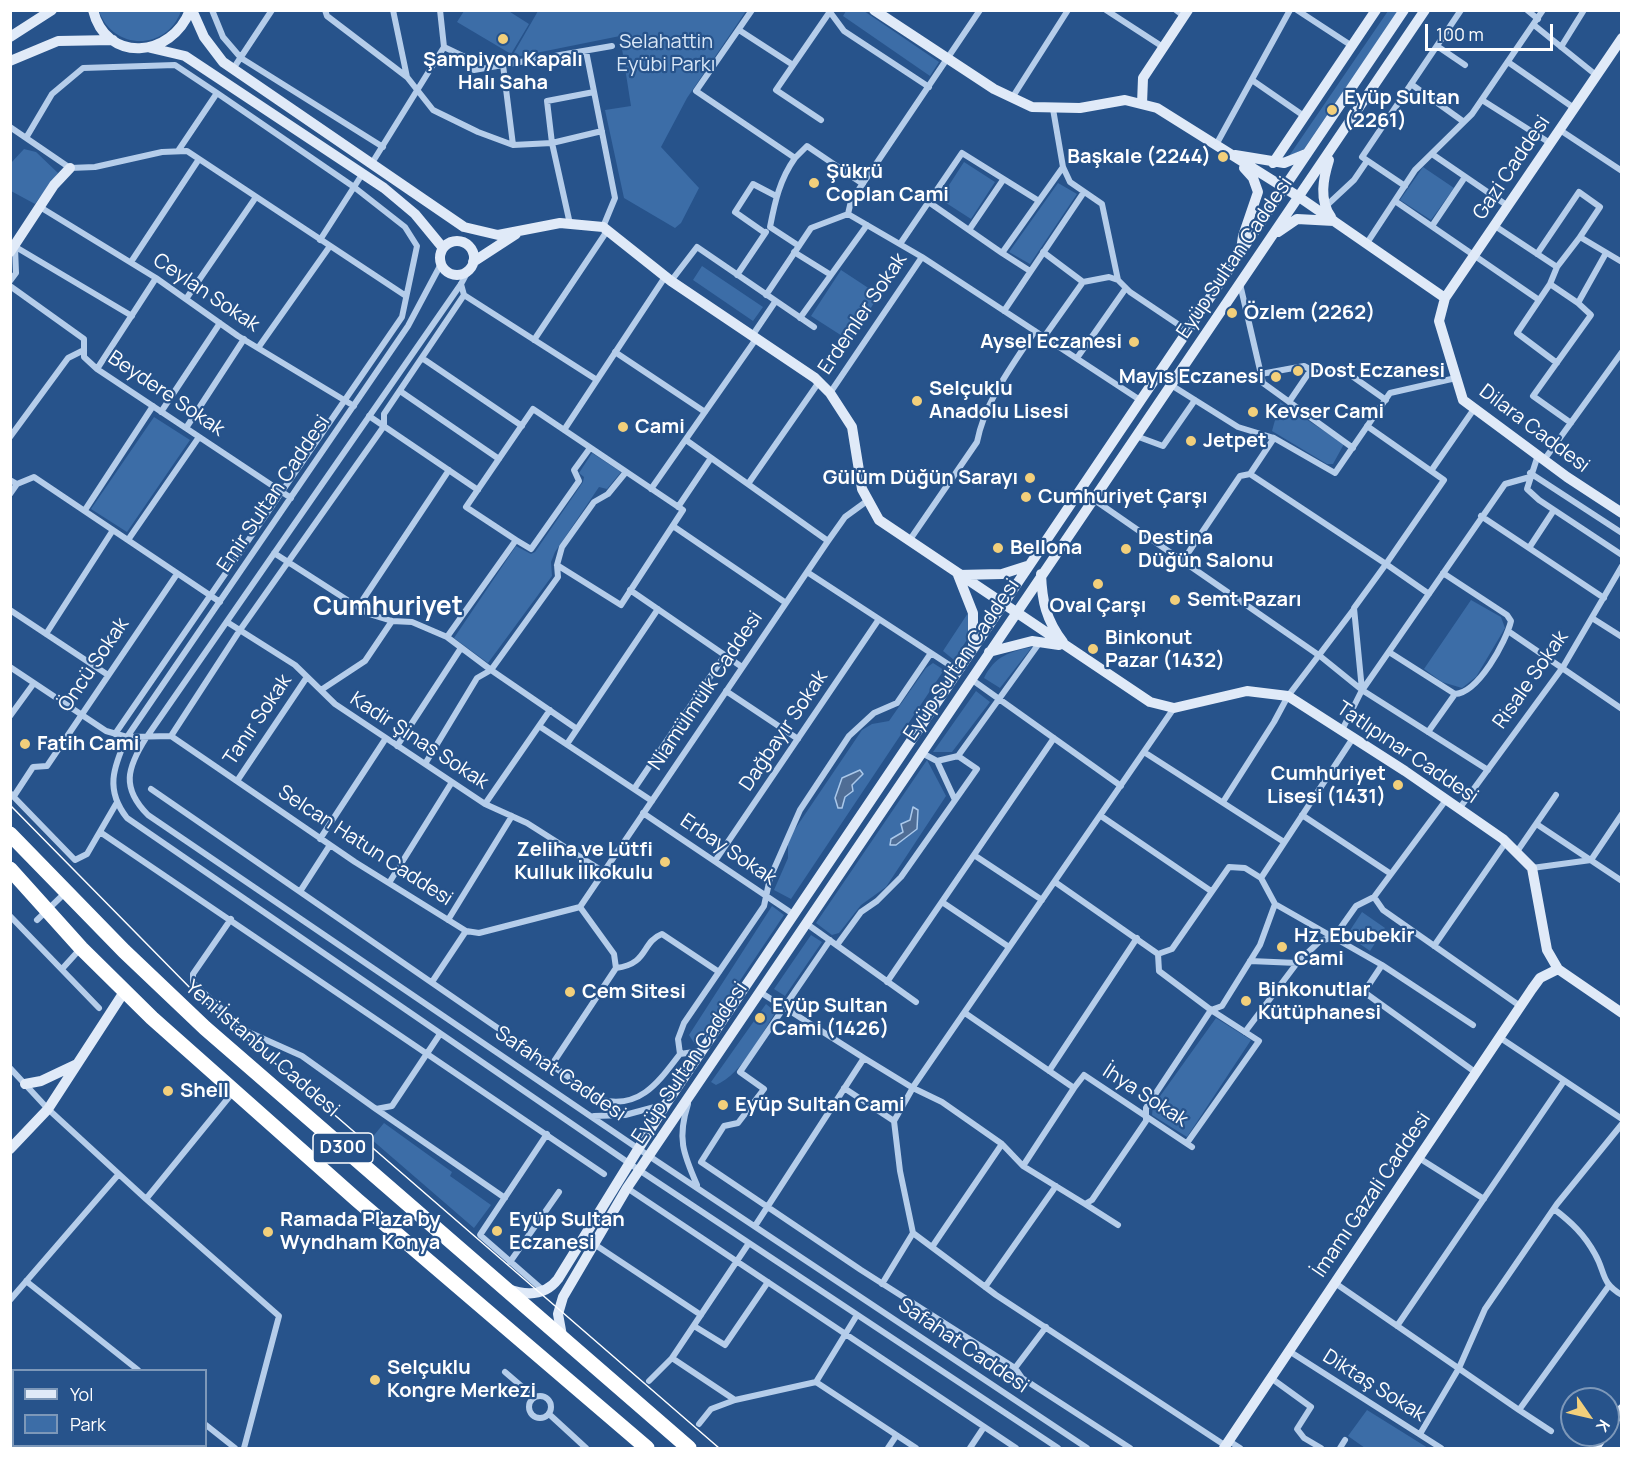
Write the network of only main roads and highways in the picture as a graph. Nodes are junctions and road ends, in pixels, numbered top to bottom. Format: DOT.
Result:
graph roads {
  1 [pos="10,834"];
  2 [pos="10,869"];
  3 [pos="647,1449"];
  4 [pos="689,1449"];
  1 -- 4 [label="highway, Yeni İstanbul Caddesi / D300"];
  2 -- 3 [label="highway, D300"];
}
